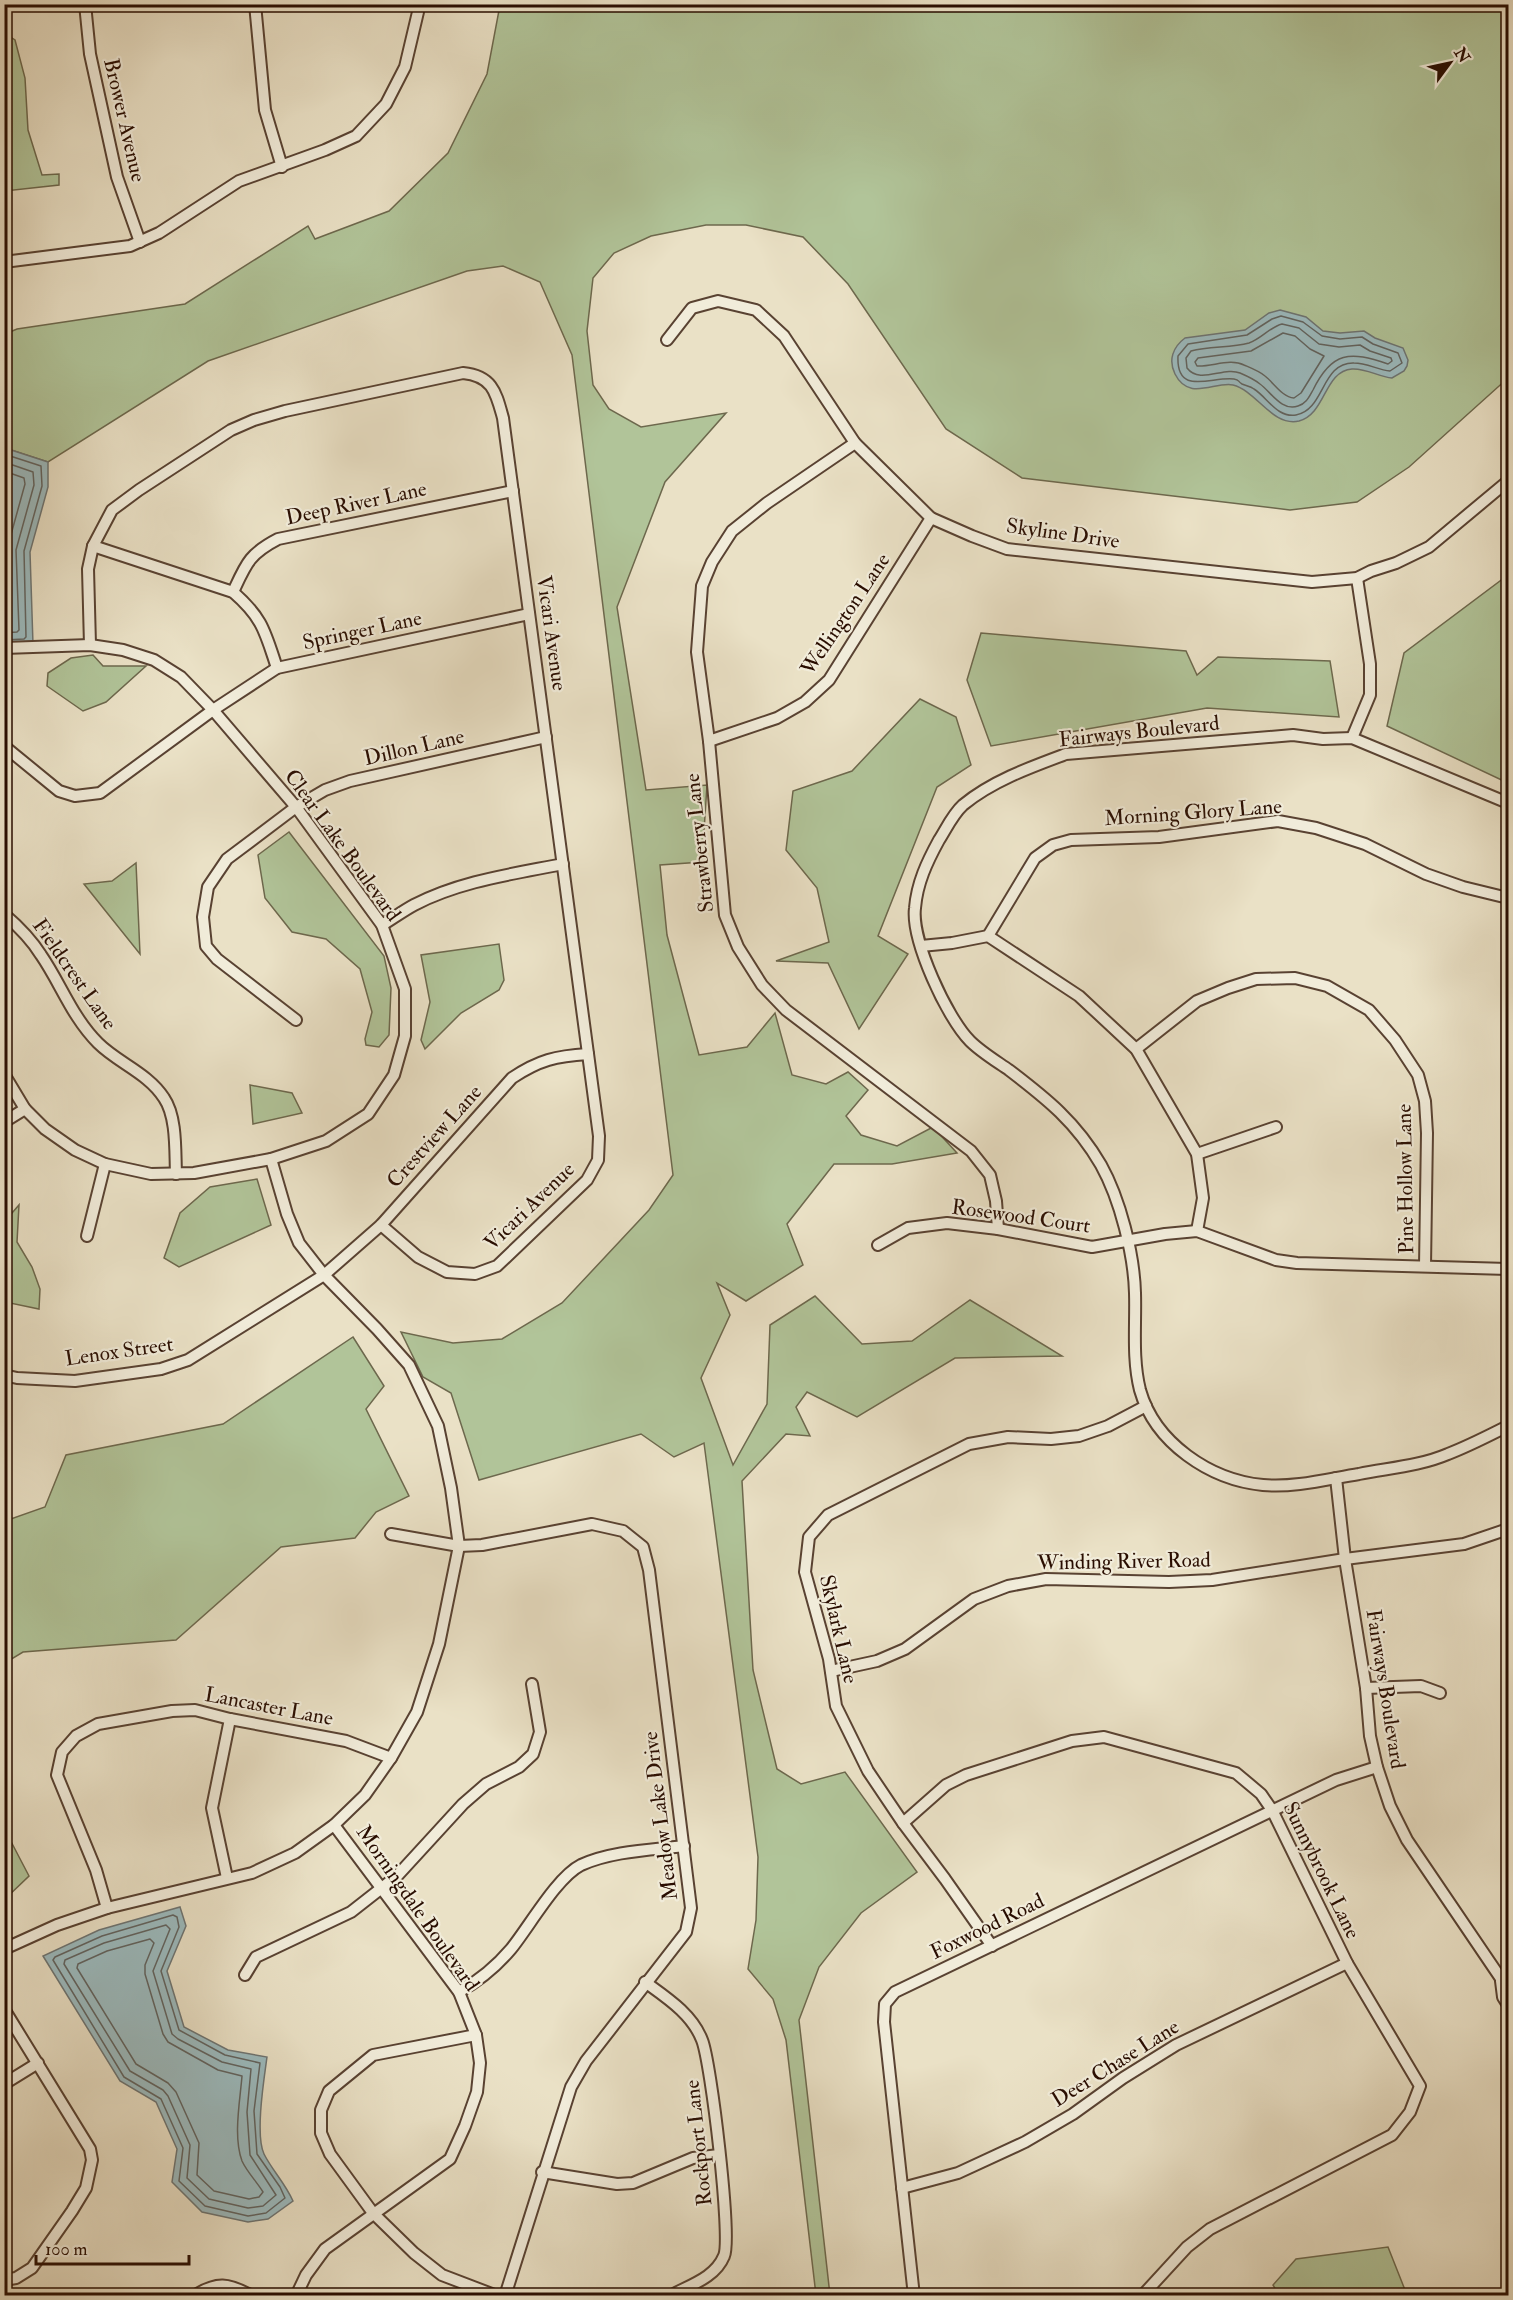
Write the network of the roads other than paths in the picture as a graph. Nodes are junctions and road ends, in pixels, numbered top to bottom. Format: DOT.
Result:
graph roads {
  1 [pos="84,4"];
  2 [pos="255,4"];
  3 [pos="417,4"];
  4 [pos="282,167"];
  5 [pos="140,242"];
  6 [pos="4,262"];
  7 [pos="667,340"];
  8 [pos="855,443"];
  9 [pos="1509,481"];
  10 [pos="513,491"];
  11 [pos="931,518"];
  12 [pos="93,546"];
  13 [pos="1357,578"];
  14 [pos="232,592"];
  15 [pos="530,614"];
  16 [pos="90,645"];
  17 [pos="4,648"];
  18 [pos="277,668"];
  19 [pos="213,710"];
  20 [pos="546,737"];
  21 [pos="1352,738"];
  22 [pos="709,741"];
  23 [pos="4,746"];
  24 [pos="1509,803"];
  25 [pos="296,807"];
  26 [pos="563,864"];
  27 [pos="1509,898"];
  28 [pos="4,914"];
  29 [pos="382,925"];
  30 [pos="988,936"];
  31 [pos="921,946"];
  32 [pos="296,1020"];
  33 [pos="1136,1049"];
  34 [pos="588,1054"];
  35 [pos="4,1074"];
  36 [pos="25,1109"];
  37 [pos="4,1122"];
  38 [pos="1276,1127"];
  39 [pos="1197,1154"];
  40 [pos="271,1159"];
  41 [pos="105,1164"];
  42 [pos="176,1174"];
  43 [pos="381,1225"];
  44 [pos="998,1229"];
  45 [pos="1197,1231"];
  46 [pos="87,1236"];
  47 [pos="1127,1242"];
  48 [pos="878,1245"];
  49 [pos="1425,1266"];
  50 [pos="1509,1269"];
  51 [pos="324,1275"];
  52 [pos="4,1375"];
  53 [pos="1146,1406"];
  54 [pos="1509,1426"];
  55 [pos="1335,1478"];
  56 [pos="1509,1529"];
  57 [pos="391,1534"];
  58 [pos="459,1546"];
  59 [pos="1345,1559"];
  60 [pos="831,1671"];
  61 [pos="532,1684"];
  62 [pos="1366,1688"];
  63 [pos="1440,1693"];
  64 [pos="230,1719"];
  65 [pos="391,1758"];
  66 [pos="1377,1767"];
  67 [pos="1272,1810"];
  68 [pos="903,1823"];
  69 [pos="334,1825"];
  70 [pos="684,1846"];
  71 [pos="227,1878"];
  72 [pos="382,1888"];
  73 [pos="107,1908"];
  74 [pos="992,1946"];
  75 [pos="4,1949"];
  76 [pos="1347,1963"];
  77 [pos="245,1975"];
  78 [pos="645,1982"];
  79 [pos="1505,1985"];
  80 [pos="459,1992"];
  81 [pos="1509,2005"];
  82 [pos="4,2008"];
  83 [pos="476,2035"];
  84 [pos="38,2063"];
  85 [pos="4,2084"];
  86 [pos="719,2155"];
  87 [pos="542,2172"];
  88 [pos="902,2188"];
  89 [pos="373,2213"];
  90 [pos="4,2280"];
  91 [pos="194,2295"];
  92 [pos="252,2295"];
  93 [pos="296,2295"];
  94 [pos="497,2295"];
  95 [pos="504,2295"];
  96 [pos="670,2295"];
  97 [pos="914,2295"];
  98 [pos="1142,2295"];
  1 -- 5 [label="street, Brower Avenue"];
  2 -- 4 [label="street"];
  3 -- 4 [label="street"];
  4 -- 5 [label="street"];
  5 -- 6 [label="street"];
  7 -- 8 [label="street, Skyline Drive"];
  8 -- 11 [label="street, Skyline Drive"];
  8 -- 22 [label="street, Strawberry Lane"];
  9 -- 13 [label="street, Skyline Drive"];
  10 -- 12 [label="street, Vicari Avenue"];
  10 -- 14 [label="street, Deep River Lane"];
  10 -- 15 [label="street, Vicari Avenue"];
  11 -- 13 [label="street, Skyline Drive"];
  11 -- 22 [label="street, Wellington Lane"];
  12 -- 14 [label="street"];
  12 -- 16 [label="street, Vicari Avenue"];
  13 -- 21 [label="street"];
  14 -- 18 [label="street"];
  15 -- 18 [label="street, Springer Lane"];
  15 -- 20 [label="street, Vicari Avenue"];
  16 -- 17 [label="street, Clear Lake Boulevard"];
  16 -- 19 [label="street, Clear Lake Boulevard"];
  18 -- 19 [label="street, Springer Lane"];
  19 -- 23 [label="street, Springer Lane"];
  19 -- 25 [label="street, Clear Lake Boulevard"];
  20 -- 25 [label="street, Dillon Lane"];
  20 -- 26 [label="street, Vicari Avenue"];
  21 -- 24 [label="street, Fairways Boulevard"];
  21 -- 31 [label="street, Fairways Boulevard"];
  22 -- 44 [label="street, Strawberry Lane"];
  25 -- 29 [label="street, Clear Lake Boulevard"];
  25 -- 32 [label="street, Dillon Lane"];
  26 -- 29 [label="street"];
  26 -- 34 [label="street, Vicari Avenue"];
  27 -- 30 [label="street, Morning Glory Lane"];
  28 -- 42 [label="street, Fieldcrest Lane"];
  29 -- 40 [label="street, Clear Lake Boulevard"];
  30 -- 31 [label="street"];
  30 -- 33 [label="street"];
  31 -- 47 [label="street, Fairways Boulevard"];
  33 -- 39 [label="street"];
  33 -- 49 [label="street, Pine Hollow Lane"];
  34 -- 43 [label="street, Crestview Lane"];
  34 -- 43 [label="street, Vicari Avenue"];
  35 -- 36 [label="street, Clear Lake Boulevard"];
  36 -- 37 [label="street"];
  36 -- 41 [label="street, Clear Lake Boulevard"];
  38 -- 39 [label="street"];
  39 -- 45 [label="street"];
  40 -- 42 [label="street, Clear Lake Boulevard"];
  40 -- 51 [label="street, Morningdale Boulevard"];
  41 -- 42 [label="street, Clear Lake Boulevard"];
  41 -- 46 [label="street"];
  43 -- 51 [label="street, Crestview Lane"];
  44 -- 47 [label="street, Rosewood Court"];
  44 -- 48 [label="street, Rosewood Court"];
  45 -- 47 [label="street, Rosewood Court"];
  45 -- 49 [label="street"];
  47 -- 53 [label="street, Fairways Boulevard"];
  49 -- 50 [label="street"];
  51 -- 52 [label="street, Lenox Street"];
  51 -- 58 [label="street, Morningdale Boulevard"];
  53 -- 55 [label="street, Fairways Boulevard"];
  53 -- 60 [label="street, Skylark Lane"];
  54 -- 55 [label="street, Fairways Boulevard"];
  55 -- 59 [label="street, Fairways Boulevard"];
  56 -- 59 [label="street, Winding River Road"];
  57 -- 58 [label="street, Meadow Lake Drive"];
  58 -- 65 [label="street, Morningdale Boulevard"];
  58 -- 70 [label="street, Meadow Lake Drive"];
  59 -- 60 [label="street, Winding River Road"];
  59 -- 62 [label="street, Fairways Boulevard"];
  60 -- 68 [label="street, Skylark Lane"];
  61 -- 72 [label="street"];
  62 -- 63 [label="street"];
  62 -- 66 [label="street, Fairways Boulevard"];
  64 -- 65 [label="street, Lancaster Lane"];
  64 -- 71 [label="street"];
  64 -- 73 [label="street, Lancaster Lane"];
  65 -- 69 [label="street, Morningdale Boulevard"];
  66 -- 67 [label="street, Foxwood Road"];
  66 -- 79 [label="street, Fairways Boulevard"];
  67 -- 68 [label="street, Sunnybrook Lane"];
  67 -- 74 [label="street, Foxwood Road"];
  67 -- 76 [label="street, Sunnybrook Lane"];
  68 -- 74 [label="street, Skylark Lane"];
  69 -- 71 [label="street, Morningdale Boulevard"];
  69 -- 72 [label="street, Morningdale Boulevard"];
  70 -- 78 [label="street, Meadow Lake Drive"];
  70 -- 80 [label="street"];
  71 -- 73 [label="street, Morningdale Boulevard"];
  72 -- 77 [label="street"];
  72 -- 80 [label="street, Morningdale Boulevard"];
  73 -- 75 [label="street, Morningdale Boulevard"];
  74 -- 88 [label="street, Foxwood Road"];
  76 -- 88 [label="street, Deer Chase Lane"];
  76 -- 98 [label="street, Sunnybrook Lane"];
  78 -- 86 [label="street, Rockport Lane"];
  78 -- 87 [label="street, Meadow Lake Drive"];
  79 -- 81 [label="street, Fairways Boulevard"];
  80 -- 83 [label="street, Morningdale Boulevard"];
  82 -- 84 [label="street"];
  83 -- 89 [label="street, Morningdale Boulevard"];
  83 -- 89 [label="street"];
  84 -- 85 [label="street"];
  84 -- 90 [label="street"];
  86 -- 87 [label="street"];
  86 -- 96 [label="street, Rockport Lane"];
  87 -- 95 [label="street, Meadow Lake Drive"];
  88 -- 97 [label="street, Foxwood Road"];
  89 -- 93 [label="street, Morningdale Boulevard"];
  89 -- 94 [label="street"];
  91 -- 92 [label="street"];
}
